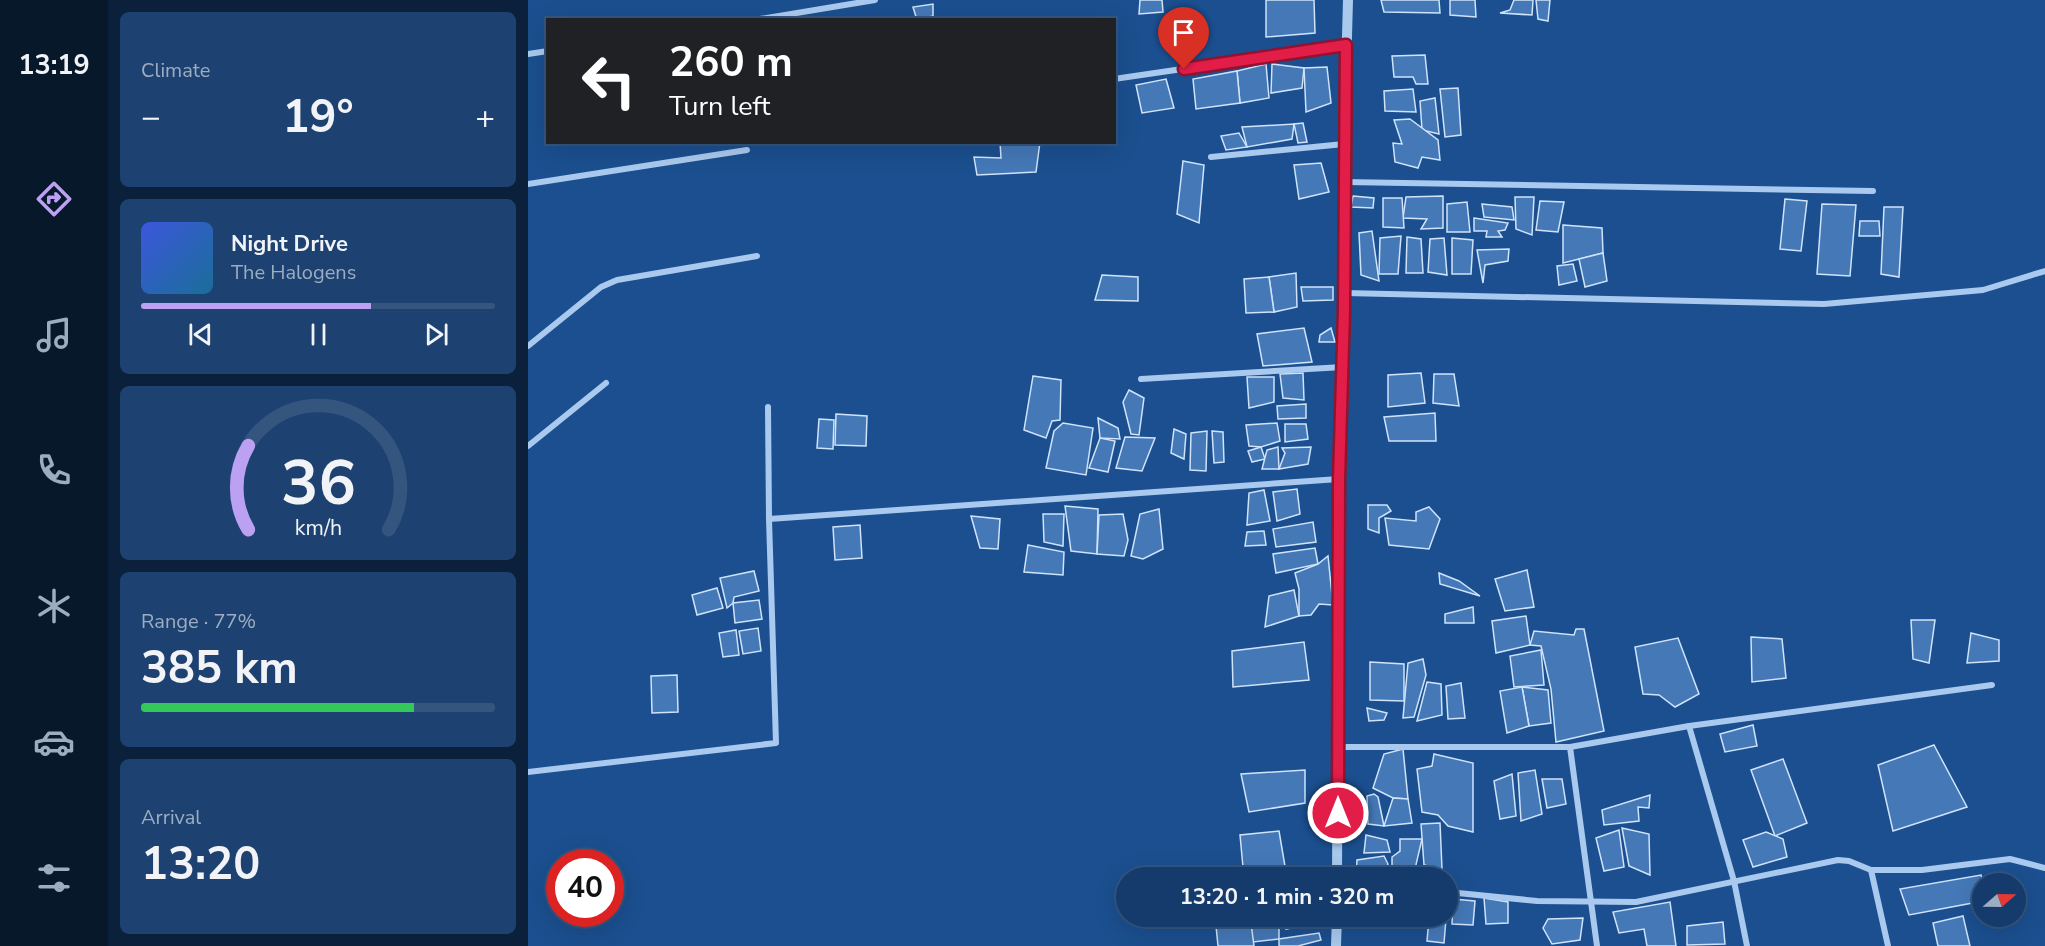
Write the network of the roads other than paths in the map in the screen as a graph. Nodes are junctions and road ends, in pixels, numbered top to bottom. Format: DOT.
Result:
graph roads {
  1 [pos="875,0"];
  2 [pos="1348,0"];
  3 [pos="766,18"];
  4 [pos="1346,45"];
  5 [pos="546,51"];
  6 [pos="528,54"];
  7 [pos="1116,79"];
  8 [pos="1344,144"];
  9 [pos="747,150"];
  10 [pos="1211,157"];
  11 [pos="1344,182"];
  12 [pos="528,184"];
  13 [pos="1873,191"];
  14 [pos="757,256"];
  15 [pos="2045,271"];
  16 [pos="1345,293"];
  17 [pos="528,346"];
  18 [pos="1343,368"];
  19 [pos="1141,379"];
  20 [pos="606,383"];
  21 [pos="768,407"];
  22 [pos="528,446"];
  23 [pos="1339,479"];
  24 [pos="769,519"];
  25 [pos="1992,685"];
  26 [pos="1689,726"];
  27 [pos="1338,747"];
  28 [pos="1570,747"];
  29 [pos="528,772"];
  30 [pos="1338,867"];
  31 [pos="2045,868"];
  32 [pos="1871,870"];
  33 [pos="1734,881"];
  34 [pos="1458,892"];
  35 [pos="1589,902"];
  36 [pos="1336,927"];
  37 [pos="1336,946"];
  38 [pos="1597,946"];
  39 [pos="1747,946"];
  40 [pos="1888,946"];
  1 -- 3 [label="street"];
  2 -- 4 [label="street"];
  4 -- 7 [label="street"];
  4 -- 8 [label="street"];
  5 -- 6 [label="street"];
  8 -- 10 [label="street"];
  8 -- 11 [label="street"];
  9 -- 12 [label="street"];
  11 -- 13 [label="street"];
  11 -- 16 [label="street"];
  14 -- 17 [label="street"];
  15 -- 16 [label="street"];
  16 -- 18 [label="street"];
  18 -- 19 [label="street"];
  18 -- 23 [label="street"];
  20 -- 22 [label="street"];
  21 -- 24 [label="street"];
  23 -- 24 [label="street"];
  23 -- 27 [label="street"];
  24 -- 29 [label="street"];
  25 -- 26 [label="street"];
  26 -- 28 [label="street"];
  26 -- 33 [label="street"];
  27 -- 28 [label="street"];
  27 -- 30 [label="street"];
  28 -- 35 [label="street"];
  31 -- 32 [label="street"];
  32 -- 33 [label="street"];
  32 -- 40 [label="street"];
  33 -- 35 [label="street"];
  33 -- 39 [label="street"];
  34 -- 35 [label="street"];
  35 -- 38 [label="street"];
  36 -- 37 [label="street"];
}
